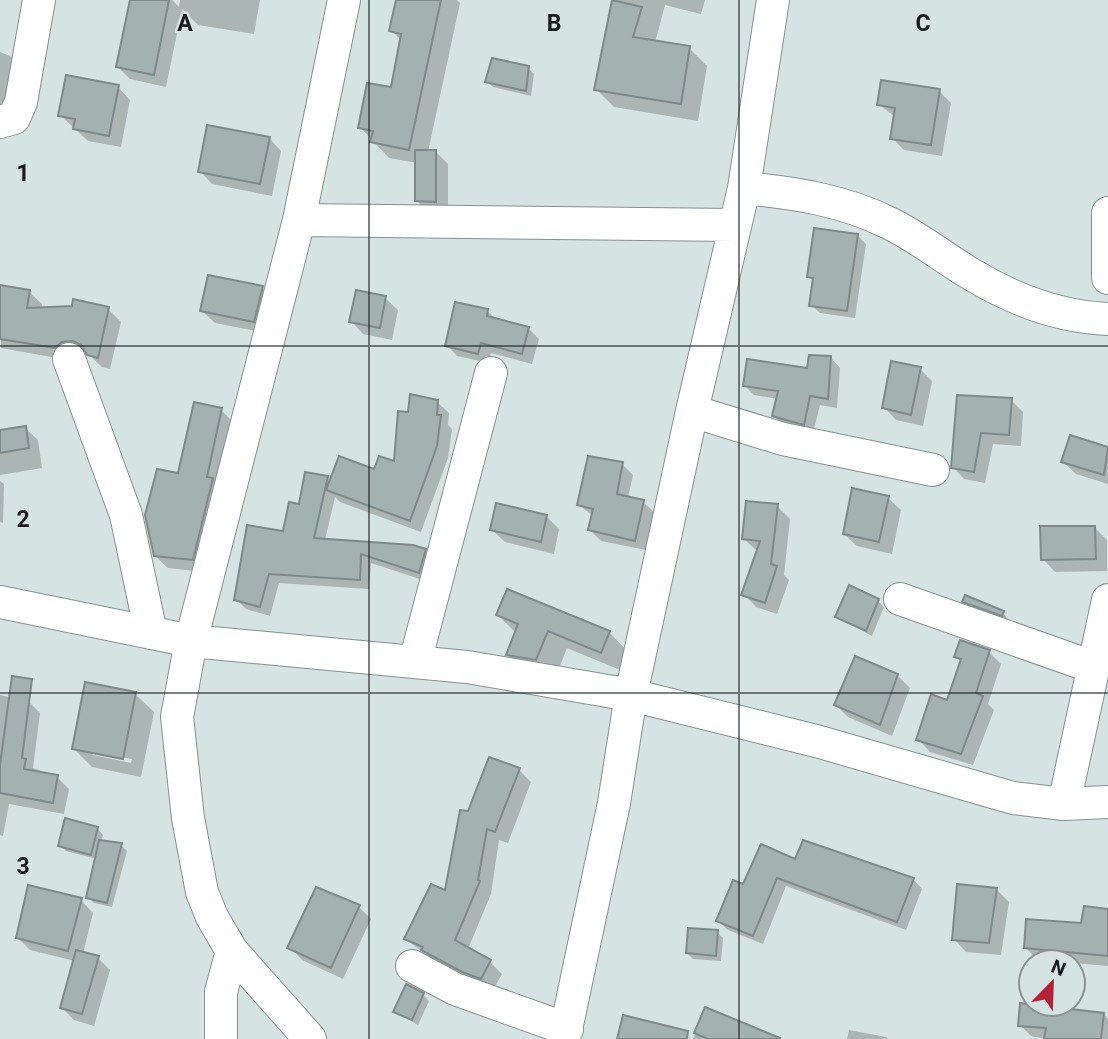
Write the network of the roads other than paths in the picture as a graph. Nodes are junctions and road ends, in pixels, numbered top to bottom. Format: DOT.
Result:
graph roads {
  1 [pos="39,0"];
  2 [pos="344,0"];
  3 [pos="773,0"];
  4 [pos="0,122"];
  5 [pos="744,188"];
  6 [pos="1108,213"];
  7 [pos="299,220"];
  8 [pos="734,225"];
  9 [pos="1108,278"];
  10 [pos="1108,319"];
  11 [pos="69,359"];
  12 [pos="491,373"];
  13 [pos="692,411"];
  14 [pos="933,470"];
  15 [pos="900,599"];
  16 [pos="1108,600"];
  17 [pos="0,602"];
  18 [pos="151,633"];
  19 [pos="191,641"];
  20 [pos="415,662"];
  21 [pos="1093,667"];
  22 [pos="631,695"];
  23 [pos="1108,802"];
  24 [pos="1064,804"];
  25 [pos="232,951"];
  26 [pos="412,966"];
  27 [pos="566,1034"];
  28 [pos="221,1039"];
  29 [pos="310,1039"];
  1 -- 4 [label="street"];
  2 -- 7 [label="street"];
  3 -- 5 [label="street"];
  5 -- 8 [label="street"];
  5 -- 10 [label="street"];
  6 -- 9 [label="street"];
  7 -- 8 [label="street"];
  7 -- 19 [label="street"];
  8 -- 13 [label="street"];
  11 -- 18 [label="street"];
  12 -- 20 [label="street"];
  13 -- 14 [label="street"];
  13 -- 22 [label="street"];
  15 -- 21 [label="street"];
  16 -- 21 [label="street"];
  17 -- 18 [label="street"];
  18 -- 19 [label="street"];
  19 -- 20 [label="street"];
  19 -- 25 [label="street"];
  20 -- 22 [label="street"];
  21 -- 24 [label="street"];
  22 -- 24 [label="street"];
  22 -- 27 [label="street"];
  23 -- 24 [label="street"];
  25 -- 28 [label="street"];
  25 -- 29 [label="street"];
  26 -- 27 [label="street"];
}
